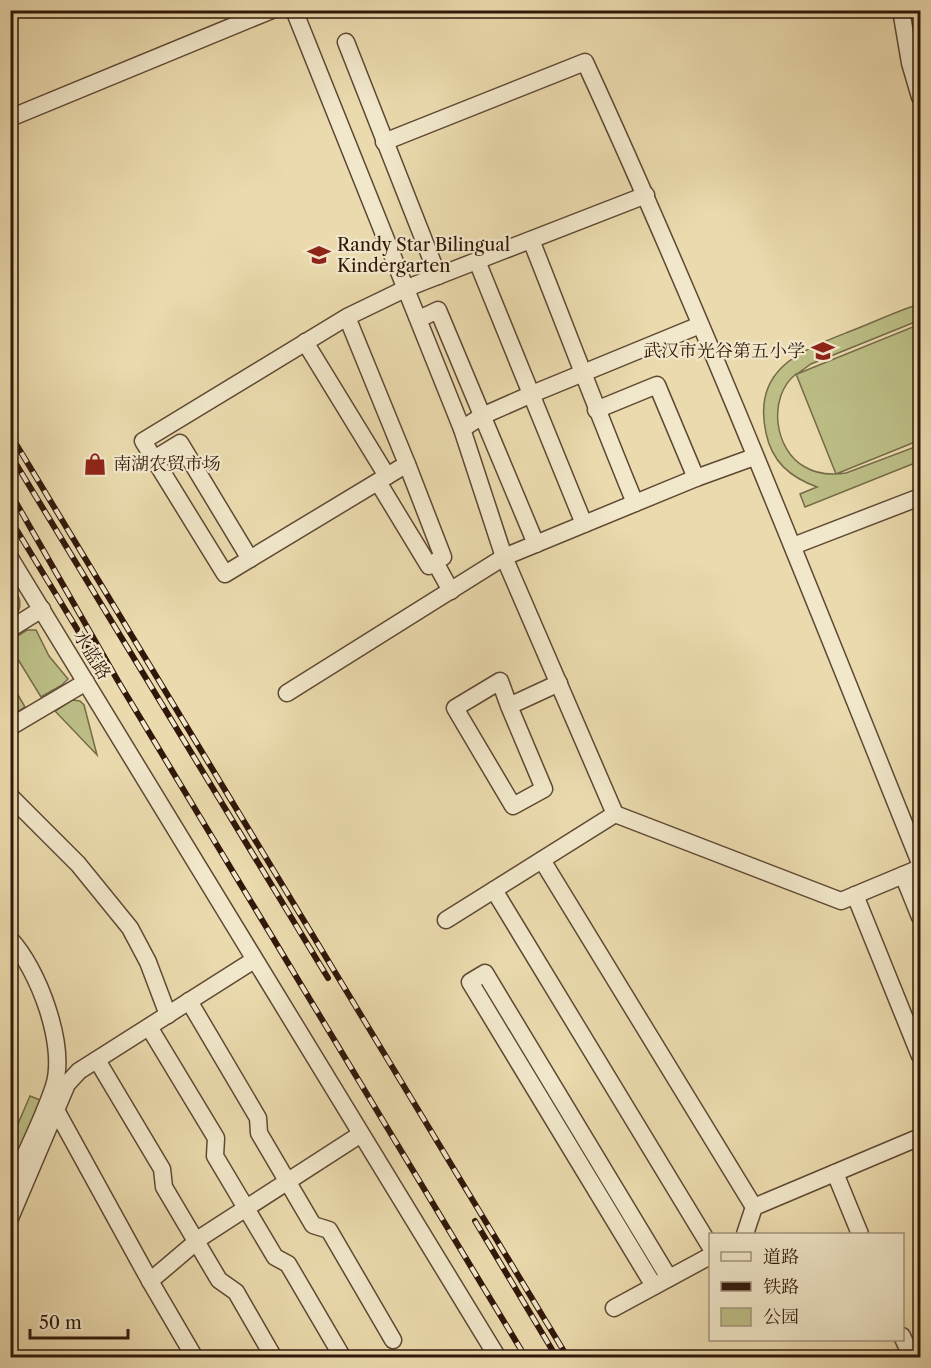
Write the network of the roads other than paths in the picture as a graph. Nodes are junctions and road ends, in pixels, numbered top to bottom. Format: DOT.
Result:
graph roads {
  1 [pos="272,10"];
  2 [pos="294,10"];
  3 [pos="901,10"];
  4 [pos="346,42"];
  5 [pos="921,97"];
  6 [pos="10,118"];
  7 [pos="384,142"];
  8 [pos="646,195"];
  9 [pos="531,240"];
  10 [pos="477,261"];
  11 [pos="438,276"];
  12 [pos="406,288"];
  13 [pos="347,317"];
  14 [pos="419,319"];
  15 [pos="700,325"];
  16 [pos="305,342"];
  17 [pos="584,372"];
  18 [pos="532,394"];
  19 [pos="596,410"];
  20 [pos="482,416"];
  21 [pos="462,429"];
  22 [pos="754,457"];
  23 [pos="154,459"];
  24 [pos="407,464"];
  25 [pos="696,478"];
  26 [pos="383,479"];
  27 [pos="921,497"];
  28 [pos="635,503"];
  29 [pos="584,524"];
  30 [pos="536,544"];
  31 [pos="793,546"];
  32 [pos="504,557"];
  33 [pos="10,558"];
  34 [pos="250,559"];
  35 [pos="435,562"];
  36 [pos="451,591"];
  37 [pos="42,609"];
  38 [pos="10,629"];
  39 [pos="86,682"];
  40 [pos="559,683"];
  41 [pos="286,693"];
  42 [pos="509,706"];
  43 [pos="10,727"];
  44 [pos="10,796"];
  45 [pos="615,814"];
  46 [pos="542,860"];
  47 [pos="921,866"];
  48 [pos="903,875"];
  49 [pos="494,890"];
  50 [pos="855,895"];
  51 [pos="921,917"];
  52 [pos="446,920"];
  53 [pos="10,939"];
  54 [pos="254,960"];
  55 [pos="189,1001"];
  56 [pos="168,1015"];
  57 [pos="149,1027"];
  58 [pos="921,1056"];
  59 [pos="97,1060"];
  60 [pos="56,1110"];
  61 [pos="361,1134"];
  62 [pos="921,1137"];
  63 [pos="588,1144"];
  64 [pos="573,1153"];
  65 [pos="835,1173"];
  66 [pos="287,1181"];
  67 [pos="10,1188"];
  68 [pos="754,1207"];
  69 [pos="246,1208"];
  70 [pos="10,1218"];
  71 [pos="745,1233"];
  72 [pos="860,1233"];
  73 [pos="196,1242"];
  74 [pos="709,1243"];
  75 [pos="709,1257"];
  76 [pos="669,1278"];
  77 [pos="150,1281"];
  78 [pos="654,1286"];
  79 [pos="614,1308"];
  80 [pos="904,1338"];
  81 [pos="393,1340"];
  82 [pos="195,1358"];
  83 [pos="274,1358"];
  84 [pos="343,1358"];
  85 [pos="498,1358"];
  86 [pos="912,1358"];
  1 -- 6 [label="street"];
  2 -- 12 [label="street"];
  3 -- 5 [label="street"];
  4 -- 7 [label="street"];
  7 -- 8 [label="street"];
  7 -- 11 [label="street"];
  8 -- 9 [label="street"];
  8 -- 15 [label="street"];
  9 -- 10 [label="street"];
  9 -- 17 [label="street"];
  10 -- 11 [label="street"];
  10 -- 18 [label="street"];
  11 -- 12 [label="street"];
  12 -- 13 [label="street"];
  12 -- 14 [label="street"];
  13 -- 16 [label="street"];
  13 -- 24 [label="street"];
  14 -- 20 [label="street"];
  14 -- 21 [label="street"];
  15 -- 17 [label="street"];
  15 -- 22 [label="street"];
  16 -- 23 [label="street"];
  16 -- 26 [label="street"];
  17 -- 18 [label="street"];
  17 -- 19 [label="street"];
  18 -- 20 [label="street"];
  18 -- 29 [label="street"];
  19 -- 25 [label="street"];
  19 -- 28 [label="street"];
  20 -- 21 [label="street"];
  20 -- 30 [label="street"];
  21 -- 32 [label="street"];
  22 -- 25 [label="street"];
  22 -- 31 [label="street"];
  23 -- 34 [label="street"];
  23 -- 34 [label="street"];
  24 -- 26 [label="street"];
  24 -- 35 [label="street"];
  25 -- 28 [label="street"];
  26 -- 34 [label="street"];
  26 -- 35 [label="street"];
  27 -- 31 [label="street"];
  28 -- 29 [label="street"];
  29 -- 30 [label="street"];
  30 -- 32 [label="street"];
  31 -- 47 [label="street"];
  32 -- 36 [label="street"];
  32 -- 40 [label="street"];
  33 -- 37 [label="street, 水蓝路"];
  35 -- 36 [label="street"];
  36 -- 41 [label="street"];
  37 -- 38 [label="street"];
  37 -- 39 [label="street, 水蓝路"];
  39 -- 43 [label="street"];
  39 -- 54 [label="street, 水蓝路"];
  40 -- 42 [label="street"];
  40 -- 45 [label="street"];
  42 -- 42 [label="street"];
  44 -- 56 [label="street"];
  45 -- 46 [label="street"];
  45 -- 50 [label="street"];
  46 -- 49 [label="street"];
  46 -- 68 [label="street"];
  47 -- 48 [label="street"];
  48 -- 50 [label="street"];
  48 -- 51 [label="street"];
  49 -- 52 [label="street"];
  49 -- 74 [label="street"];
  50 -- 58 [label="street"];
  53 -- 67 [label="street"];
  54 -- 55 [label="street"];
  54 -- 61 [label="street, 水蓝路"];
  55 -- 56 [label="street"];
  55 -- 66 [label="street"];
  56 -- 57 [label="street"];
  57 -- 59 [label="street"];
  57 -- 69 [label="street"];
  59 -- 60 [label="street"];
  59 -- 73 [label="street"];
  60 -- 70 [label="street"];
  60 -- 77 [label="street"];
  61 -- 66 [label="street"];
  61 -- 85 [label="street, 水蓝路"];
  62 -- 65 [label="street"];
  63 -- 64 [label="street"];
  63 -- 64 [label="street"];
  63 -- 76 [label="street"];
  64 -- 78 [label="street"];
  65 -- 68 [label="street"];
  65 -- 72 [label="street"];
  66 -- 69 [label="street"];
  66 -- 81 [label="street"];
  68 -- 71 [label="street"];
  69 -- 73 [label="street"];
  69 -- 84 [label="street"];
  73 -- 77 [label="street"];
  73 -- 83 [label="street"];
  75 -- 76 [label="street"];
  76 -- 78 [label="street"];
  77 -- 82 [label="street"];
  78 -- 79 [label="street"];
  80 -- 86 [label="street"];
}
